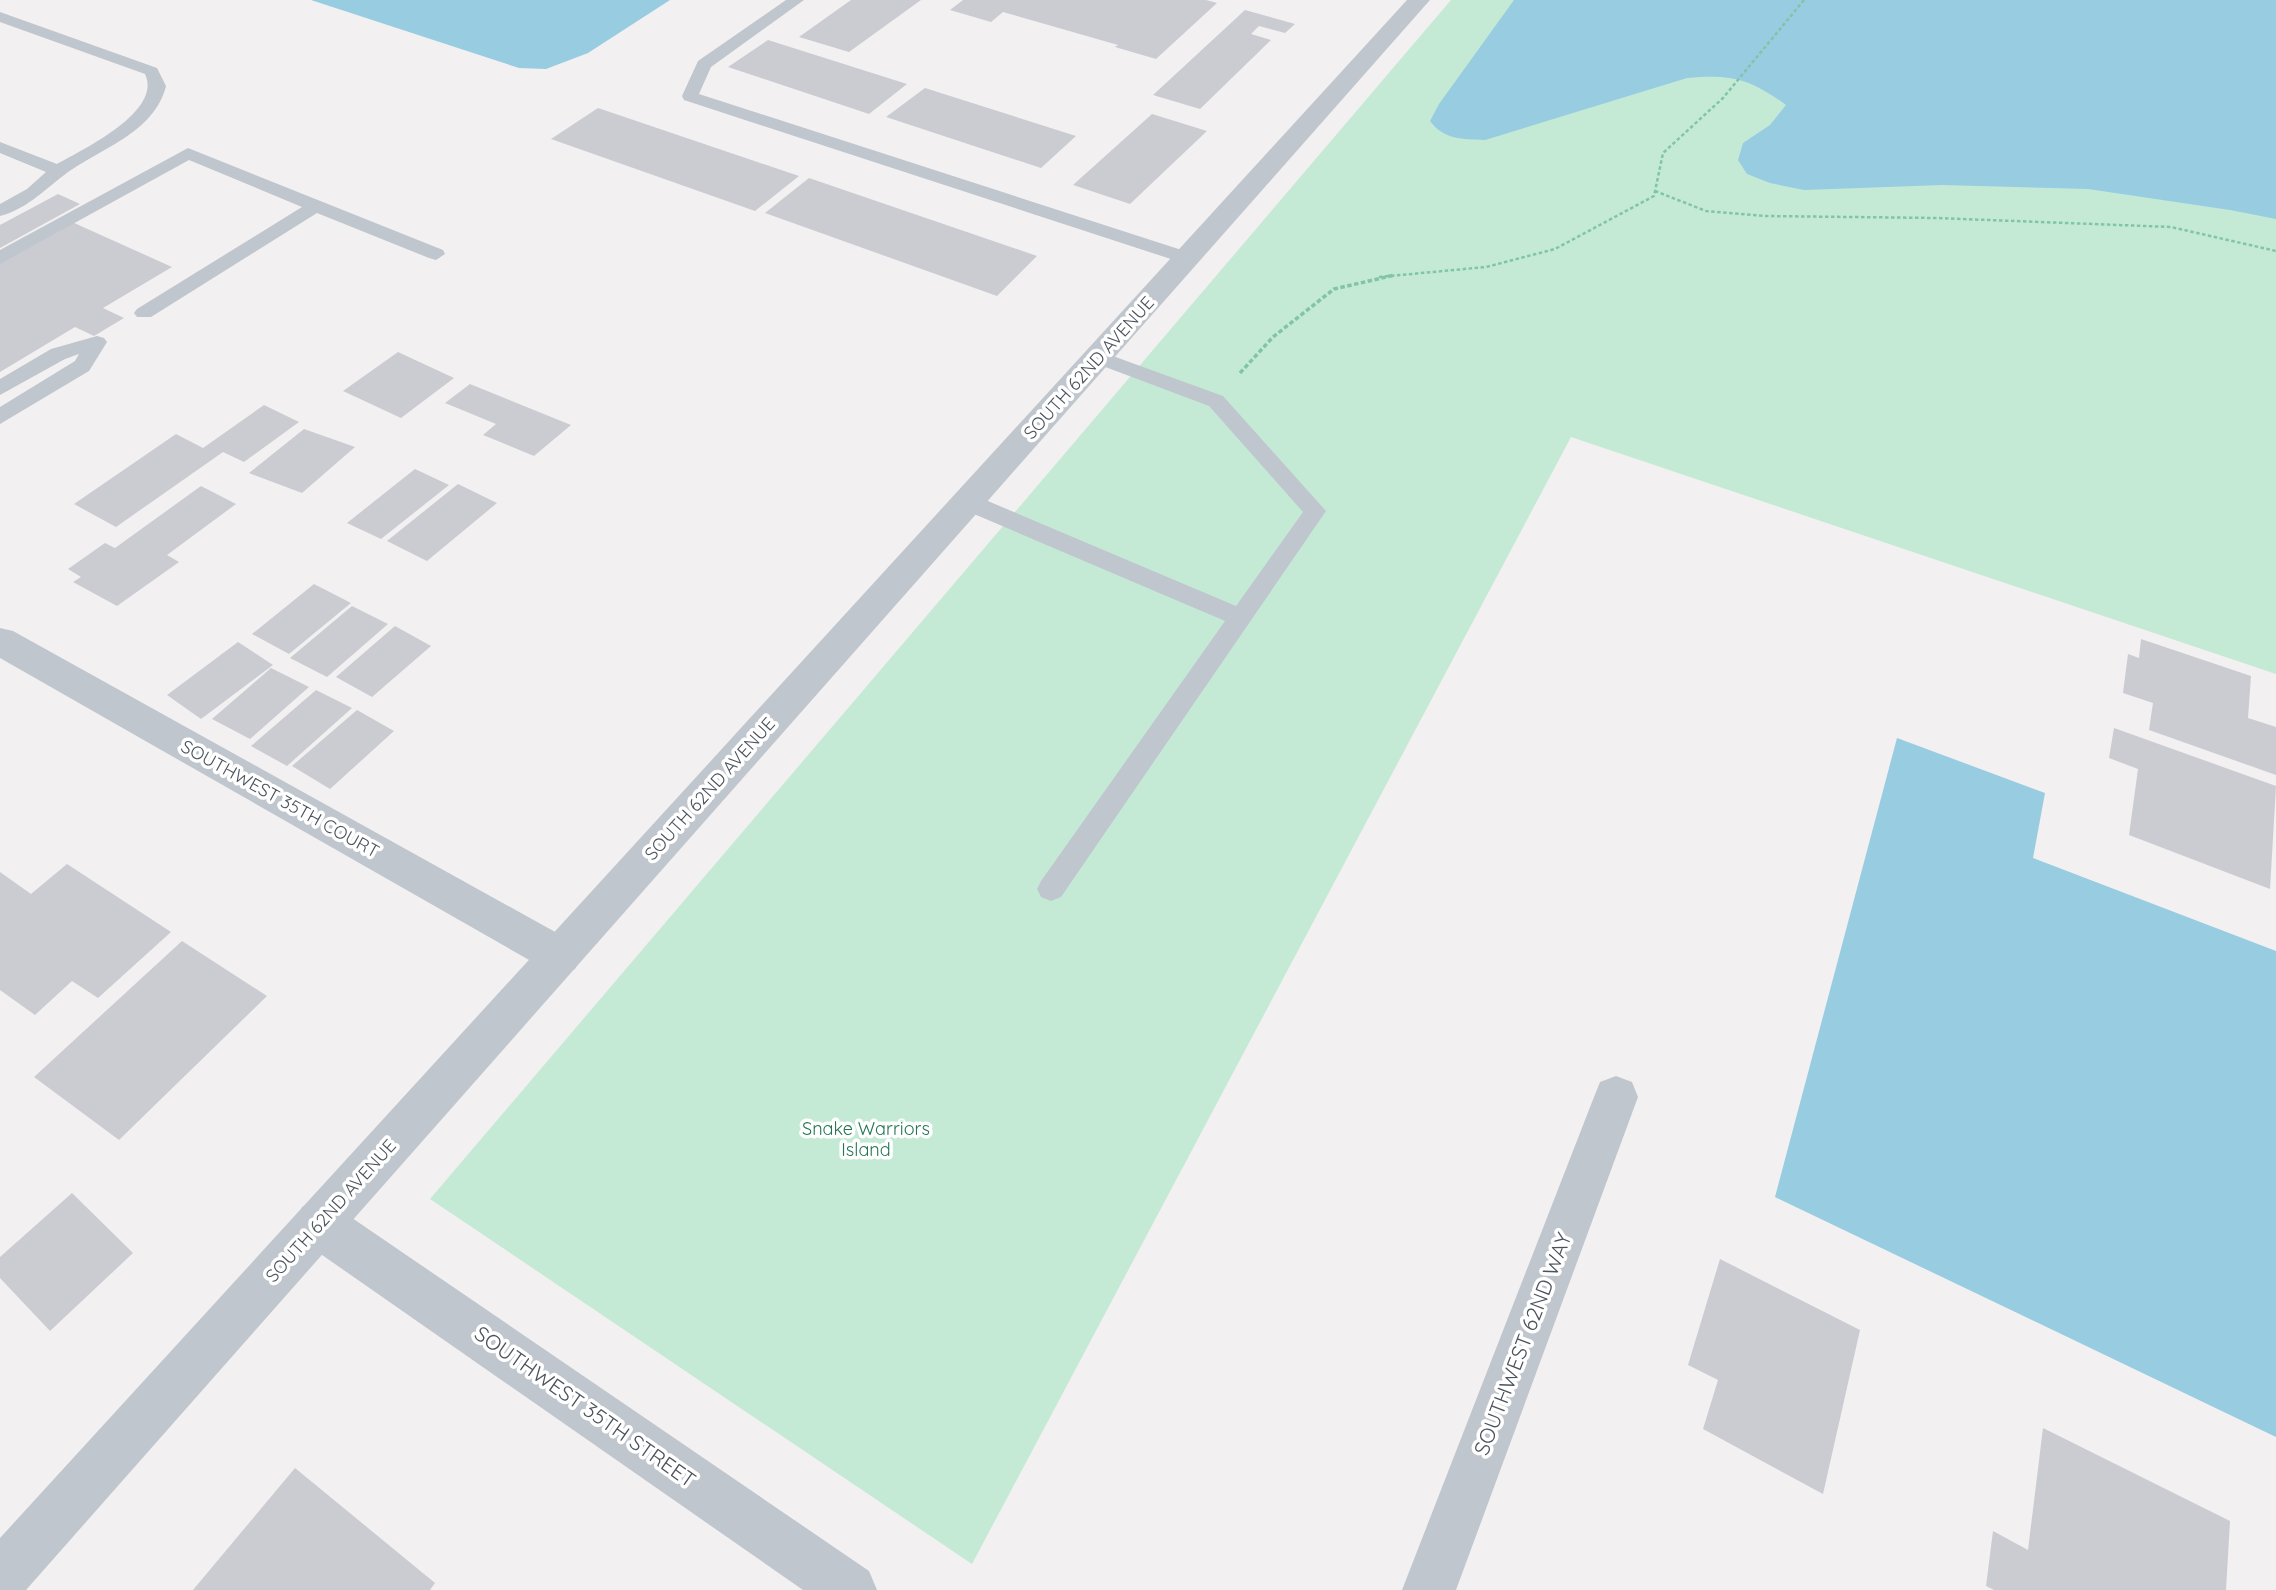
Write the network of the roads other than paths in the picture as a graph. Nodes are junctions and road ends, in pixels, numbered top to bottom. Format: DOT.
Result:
graph roads {
  1 [pos="796,0"];
  2 [pos="1419,0"];
  3 [pos="0,17"];
  4 [pos="0,147"];
  5 [pos="58,172"];
  6 [pos="316,206"];
  7 [pos="0,211"];
  8 [pos="436,254"];
  9 [pos="0,258"];
  10 [pos="1188,258"];
  11 [pos="144,313"];
  12 [pos="1099,357"];
  13 [pos="0,387"];
  14 [pos="0,417"];
  15 [pos="968,502"];
  16 [pos="1240,618"];
  17 [pos="0,641"];
  18 [pos="1051,888"];
  19 [pos="560,956"];
  20 [pos="1616,1097"];
  21 [pos="319,1224"];
  22 [pos="0,1578"];
  23 [pos="850,1590"];
  24 [pos="1430,1590"];
  1 -- 10 [label="lane"];
  2 -- 10 [label="street, SOUTH 62ND AVENUE"];
  3 -- 5 [label="lane"];
  4 -- 5 [label="lane"];
  5 -- 7 [label="lane"];
  6 -- 8 [label="lane"];
  6 -- 9 [label="lane"];
  6 -- 11 [label="lane"];
  10 -- 12 [label="street, SOUTH 62ND AVENUE"];
  12 -- 15 [label="street, SOUTH 62ND AVENUE"];
  12 -- 16 [label="lane"];
  13 -- 14 [label="lane"];
  15 -- 16 [label="lane"];
  15 -- 19 [label="street, SOUTH 62ND AVENUE"];
  16 -- 18 [label="lane"];
  17 -- 19 [label="street, SOUTHWEST 35TH COURT"];
  19 -- 21 [label="street, SOUTH 62ND AVENUE"];
  20 -- 24 [label="street, SOUTHWEST 62ND WAY"];
  21 -- 22 [label="street, SOUTH 62ND AVENUE"];
  21 -- 23 [label="street, SOUTHWEST 35TH STREET"];
}
